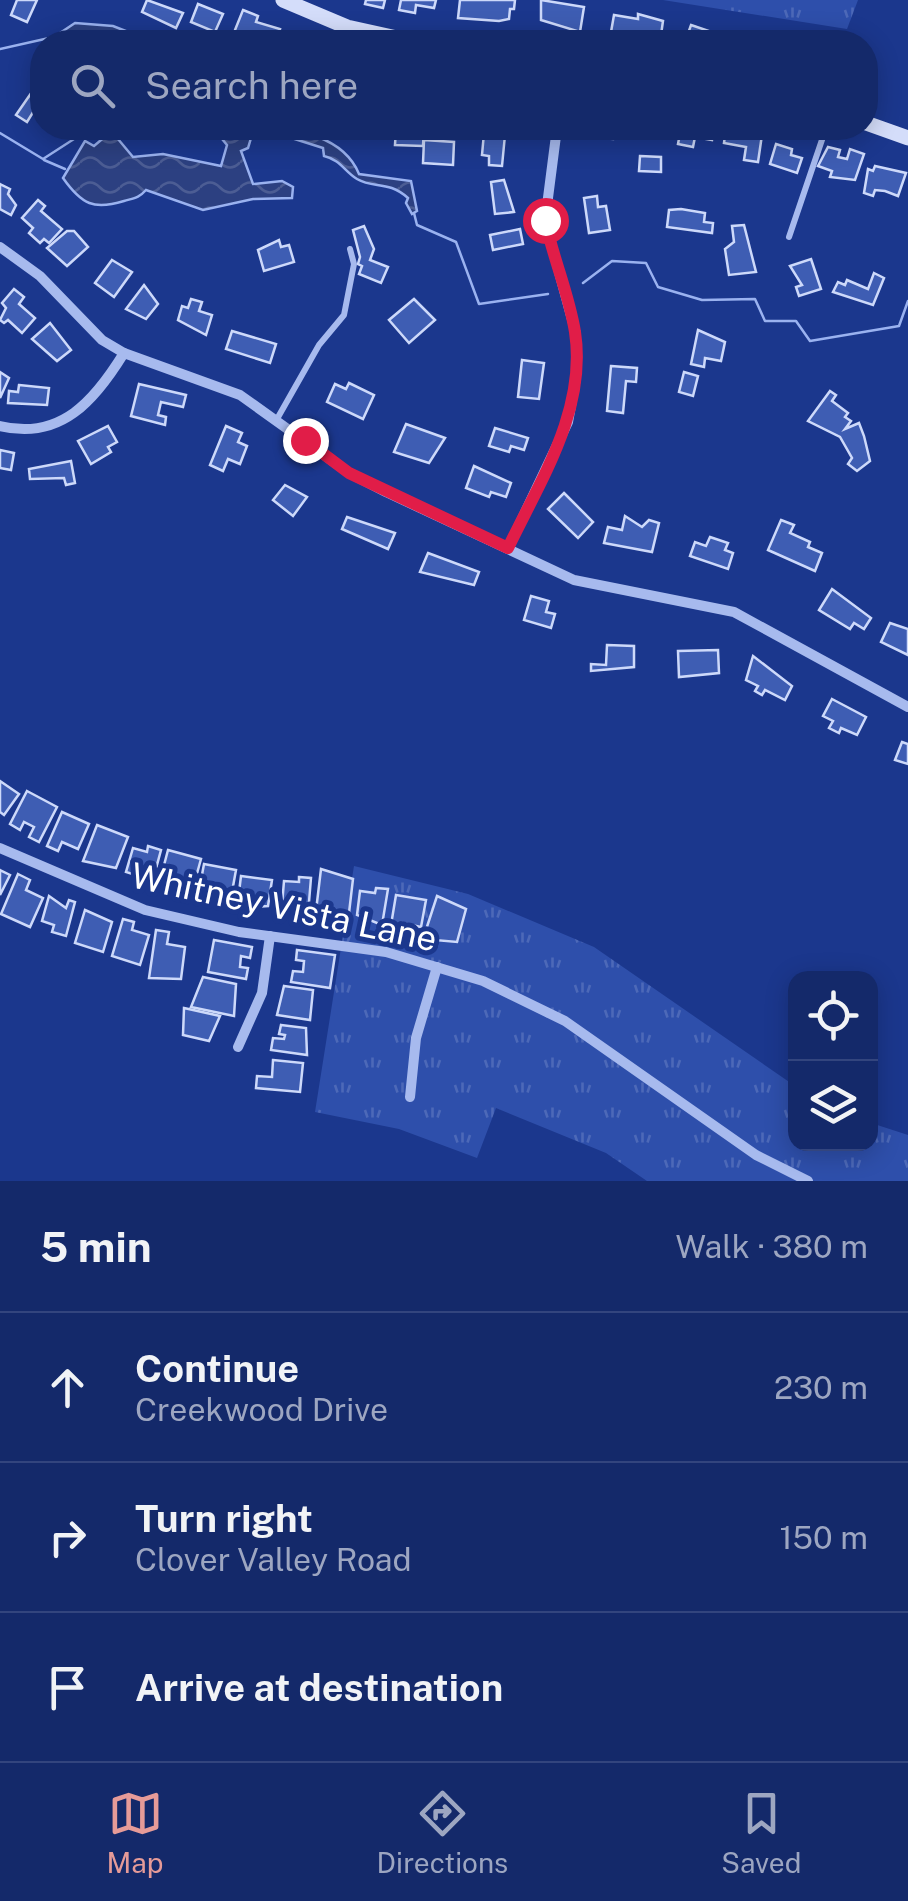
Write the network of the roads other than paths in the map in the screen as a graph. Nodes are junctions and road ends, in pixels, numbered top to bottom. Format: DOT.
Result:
graph roads {
  1 [pos="283,0"];
  2 [pos="304,5"];
  3 [pos="361,30"];
  4 [pos="878,128"];
  5 [pos="908,138"];
  6 [pos="556,140"];
  7 [pos="822,140"];
  8 [pos="788,236"];
  9 [pos="0,247"];
  10 [pos="350,249"];
  11 [pos="124,353"];
  12 [pos="277,418"];
  13 [pos="0,426"];
  14 [pos="508,548"];
  15 [pos="908,706"];
  16 [pos="0,848"];
  17 [pos="270,936"];
  18 [pos="438,967"];
  19 [pos="238,1047"];
  20 [pos="410,1097"];
  21 [pos="808,1181"];
  1 -- 2 [label="street"];
  2 -- 3 [label="street"];
  4 -- 5 [label="street"];
  6 -- 14 [label="street"];
  7 -- 8 [label="lane"];
  9 -- 11 [label="street"];
  10 -- 12 [label="lane"];
  11 -- 12 [label="street"];
  11 -- 13 [label="street"];
  12 -- 14 [label="street"];
  14 -- 15 [label="street"];
  16 -- 17 [label="street, Whitney Vista Lane"];
  17 -- 18 [label="street, Whitney Vista Lane"];
  17 -- 19 [label="street"];
  18 -- 20 [label="street"];
  18 -- 21 [label="street, Whitney Vista Lane"];
}
